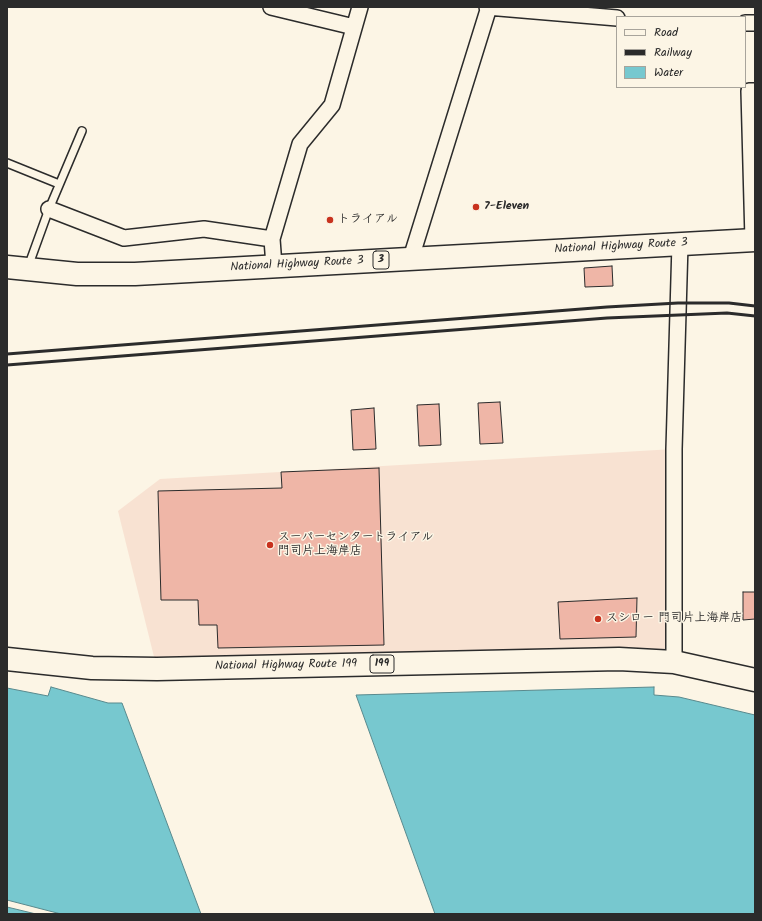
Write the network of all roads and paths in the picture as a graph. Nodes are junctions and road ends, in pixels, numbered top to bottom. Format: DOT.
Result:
graph roads {
  1 [pos="272,7"];
  2 [pos="360,7"];
  3 [pos="488,7"];
  4 [pos="616,18"];
  5 [pos="354,27"];
  6 [pos="755,91"];
  7 [pos="82,131"];
  8 [pos="7,163"];
  9 [pos="59,184"];
  10 [pos="49,209"];
  11 [pos="272,239"];
  12 [pos="754,240"];
  13 [pos="680,244"];
  14 [pos="411,258"];
  15 [pos="274,266"];
  16 [pos="17,269"];
  17 [pos="7,658"];
  18 [pos="674,662"];
  19 [pos="755,680"];
  1 -- 5 [label="street"];
  2 -- 5 [label="street"];
  3 -- 4 [label="street"];
  3 -- 14 [label="street"];
  5 -- 11 [label="street"];
  6 -- 12 [label="street"];
  7 -- 9 [label="lane"];
  8 -- 9 [label="lane"];
  9 -- 10 [label="lane"];
  10 -- 11 [label="street"];
  10 -- 16 [label="lane"];
  11 -- 15 [label="street"];
  12 -- 13 [label="highway, National Highway Route 3 / 3"];
  13 -- 14 [label="highway, National Highway Route 3 / 3"];
  13 -- 18 [label="street"];
  14 -- 15 [label="highway, National Highway Route 3 / 3"];
  15 -- 16 [label="highway, National Highway Route 3 / 3"];
  17 -- 18 [label="highway, National Highway Route 199 / 199"];
  18 -- 19 [label="highway, National Highway Route 199 / 199"];
}
